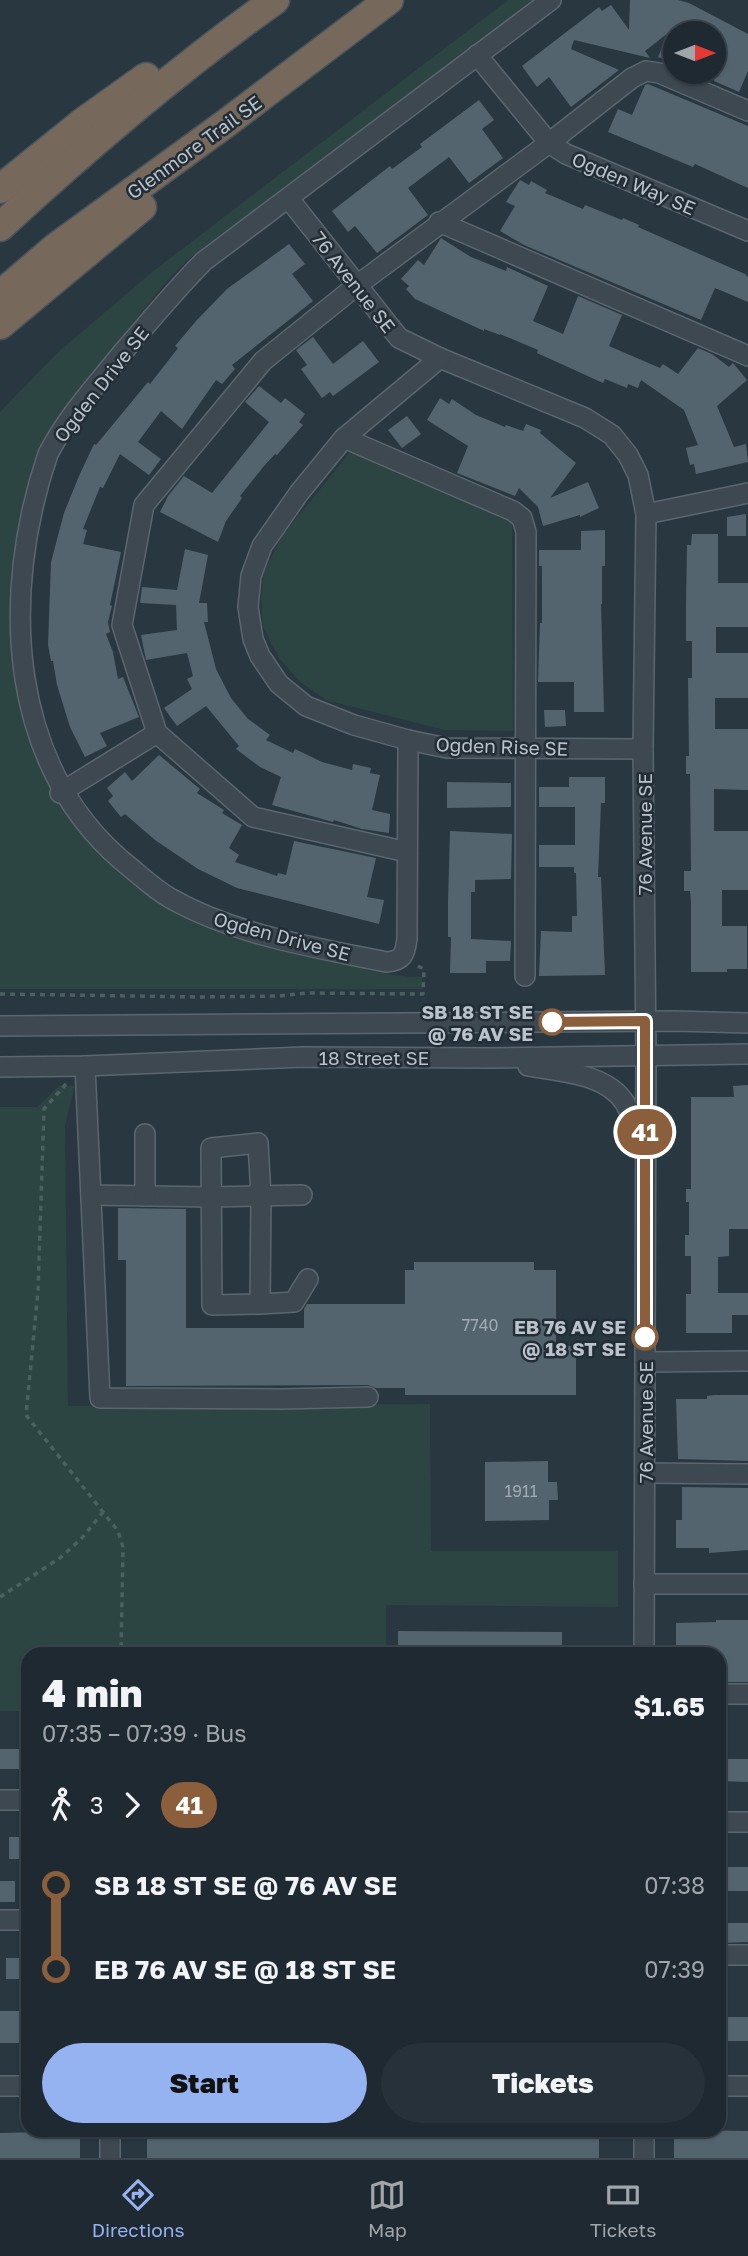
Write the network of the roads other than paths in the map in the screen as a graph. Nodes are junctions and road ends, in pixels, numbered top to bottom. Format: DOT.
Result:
graph roads {
  1 [pos="254,0"];
  2 [pos="275,0"];
  3 [pos="389,0"];
  4 [pos="551,0"];
  5 [pos="477,55"];
  6 [pos="748,111"];
  7 [pos="225,124"];
  8 [pos="549,143"];
  9 [pos="0,190"];
  10 [pos="289,199"];
  11 [pos="439,222"];
  12 [pos="0,227"];
  13 [pos="748,230"];
  14 [pos="356,286"];
  15 [pos="0,295"];
  16 [pos="0,325"];
  17 [pos="748,356"];
  18 [pos="440,358"];
  19 [pos="344,438"];
  20 [pos="748,494"];
  21 [pos="646,514"];
  22 [pos="157,733"];
  23 [pos="408,740"];
  24 [pos="526,747"];
  25 [pos="643,750"];
  26 [pos="61,793"];
  27 [pos="407,852"];
  28 [pos="525,976"];
  29 [pos="645,1021"];
  30 [pos="748,1023"];
  31 [pos="0,1026"];
  32 [pos="748,1054"];
  33 [pos="646,1056"];
  34 [pos="491,1058"];
  35 [pos="0,1066"];
  36 [pos="85,1066"];
  37 [pos="145,1134"];
  38 [pos="645,1159"];
  39 [pos="90,1195"];
  40 [pos="302,1195"];
  41 [pos="145,1196"];
  42 [pos="261,1196"];
  43 [pos="211,1197"];
  44 [pos="308,1279"];
  45 [pos="260,1304"];
  46 [pos="748,1361"];
  47 [pos="645,1362"];
  48 [pos="368,1397"];
  49 [pos="645,1474"];
  50 [pos="748,1474"];
  51 [pos="644,1584"];
  52 [pos="748,1584"];
  53 [pos="644,1647"];
  54 [pos="726,1694"];
  55 [pos="748,1694"];
  56 [pos="0,1800"];
  57 [pos="21,1800"];
  58 [pos="726,1822"];
  59 [pos="748,1822"];
  60 [pos="0,1920"];
  61 [pos="21,1920"];
  62 [pos="726,1955"];
  63 [pos="748,1955"];
  64 [pos="0,2086"];
  65 [pos="21,2086"];
  66 [pos="726,2086"];
  67 [pos="748,2086"];
  68 [pos="110,2137"];
  69 [pos="644,2137"];
  70 [pos="110,2158"];
  71 [pos="644,2158"];
  1 -- 9 [label="highway"];
  2 -- 12 [label="highway"];
  3 -- 7 [label="highway, Glenmore Trail SE"];
  4 -- 5 [label="street, Ogden Drive SE"];
  5 -- 8 [label="street, Ogden Way SE"];
  5 -- 10 [label="street, Ogden Drive SE"];
  6 -- 8 [label="street"];
  7 -- 15 [label="highway, Glenmore Trail SE"];
  7 -- 16 [label="highway"];
  8 -- 11 [label="street"];
  8 -- 13 [label="street, Ogden Way SE"];
  10 -- 14 [label="street, 76 Avenue SE"];
  10 -- 26 [label="street, Ogden Drive SE"];
  11 -- 14 [label="street"];
  11 -- 17 [label="street"];
  14 -- 18 [label="street, 76 Avenue SE"];
  14 -- 22 [label="street"];
  18 -- 19 [label="street, Ogden Rise SE"];
  18 -- 21 [label="street, 76 Avenue SE"];
  19 -- 23 [label="street, Ogden Rise SE"];
  19 -- 24 [label="street"];
  20 -- 21 [label="street"];
  21 -- 25 [label="street, 76 Avenue SE"];
  22 -- 26 [label="street"];
  22 -- 27 [label="street"];
  23 -- 24 [label="street, Ogden Rise SE"];
  23 -- 27 [label="street"];
  24 -- 25 [label="street, Ogden Rise SE"];
  24 -- 28 [label="street"];
  25 -- 29 [label="street, 76 Avenue SE"];
  26 -- 27 [label="street, Ogden Drive SE"];
  29 -- 30 [label="street, 18 Street SE"];
  29 -- 31 [label="street, 18 Street SE"];
  29 -- 33 [label="street, 76 Avenue SE"];
  32 -- 33 [label="street, 18 Street SE"];
  33 -- 34 [label="street, 18 Street SE"];
  33 -- 38 [label="street, 76 Avenue SE"];
  34 -- 36 [label="street, 18 Street SE"];
  34 -- 38 [label="street"];
  35 -- 36 [label="street, 18 Street SE"];
  36 -- 39 [label="street"];
  37 -- 41 [label="street"];
  38 -- 47 [label="street, 76 Avenue SE"];
  39 -- 41 [label="street"];
  39 -- 48 [label="street"];
  40 -- 42 [label="street"];
  41 -- 43 [label="street"];
  42 -- 43 [label="street"];
  42 -- 43 [label="street"];
  42 -- 45 [label="street"];
  43 -- 45 [label="street"];
  44 -- 45 [label="street"];
  46 -- 47 [label="street"];
  47 -- 49 [label="street, 76 Avenue SE"];
  49 -- 50 [label="street"];
  49 -- 51 [label="street, 76 Avenue SE"];
  51 -- 52 [label="street"];
  51 -- 53 [label="street, 76 Avenue SE"];
  54 -- 55 [label="street"];
  56 -- 57 [label="street"];
  58 -- 59 [label="street"];
  60 -- 61 [label="street"];
  62 -- 63 [label="street"];
  64 -- 65 [label="street"];
  66 -- 67 [label="street"];
  68 -- 70 [label="street"];
  69 -- 71 [label="street"];
}
